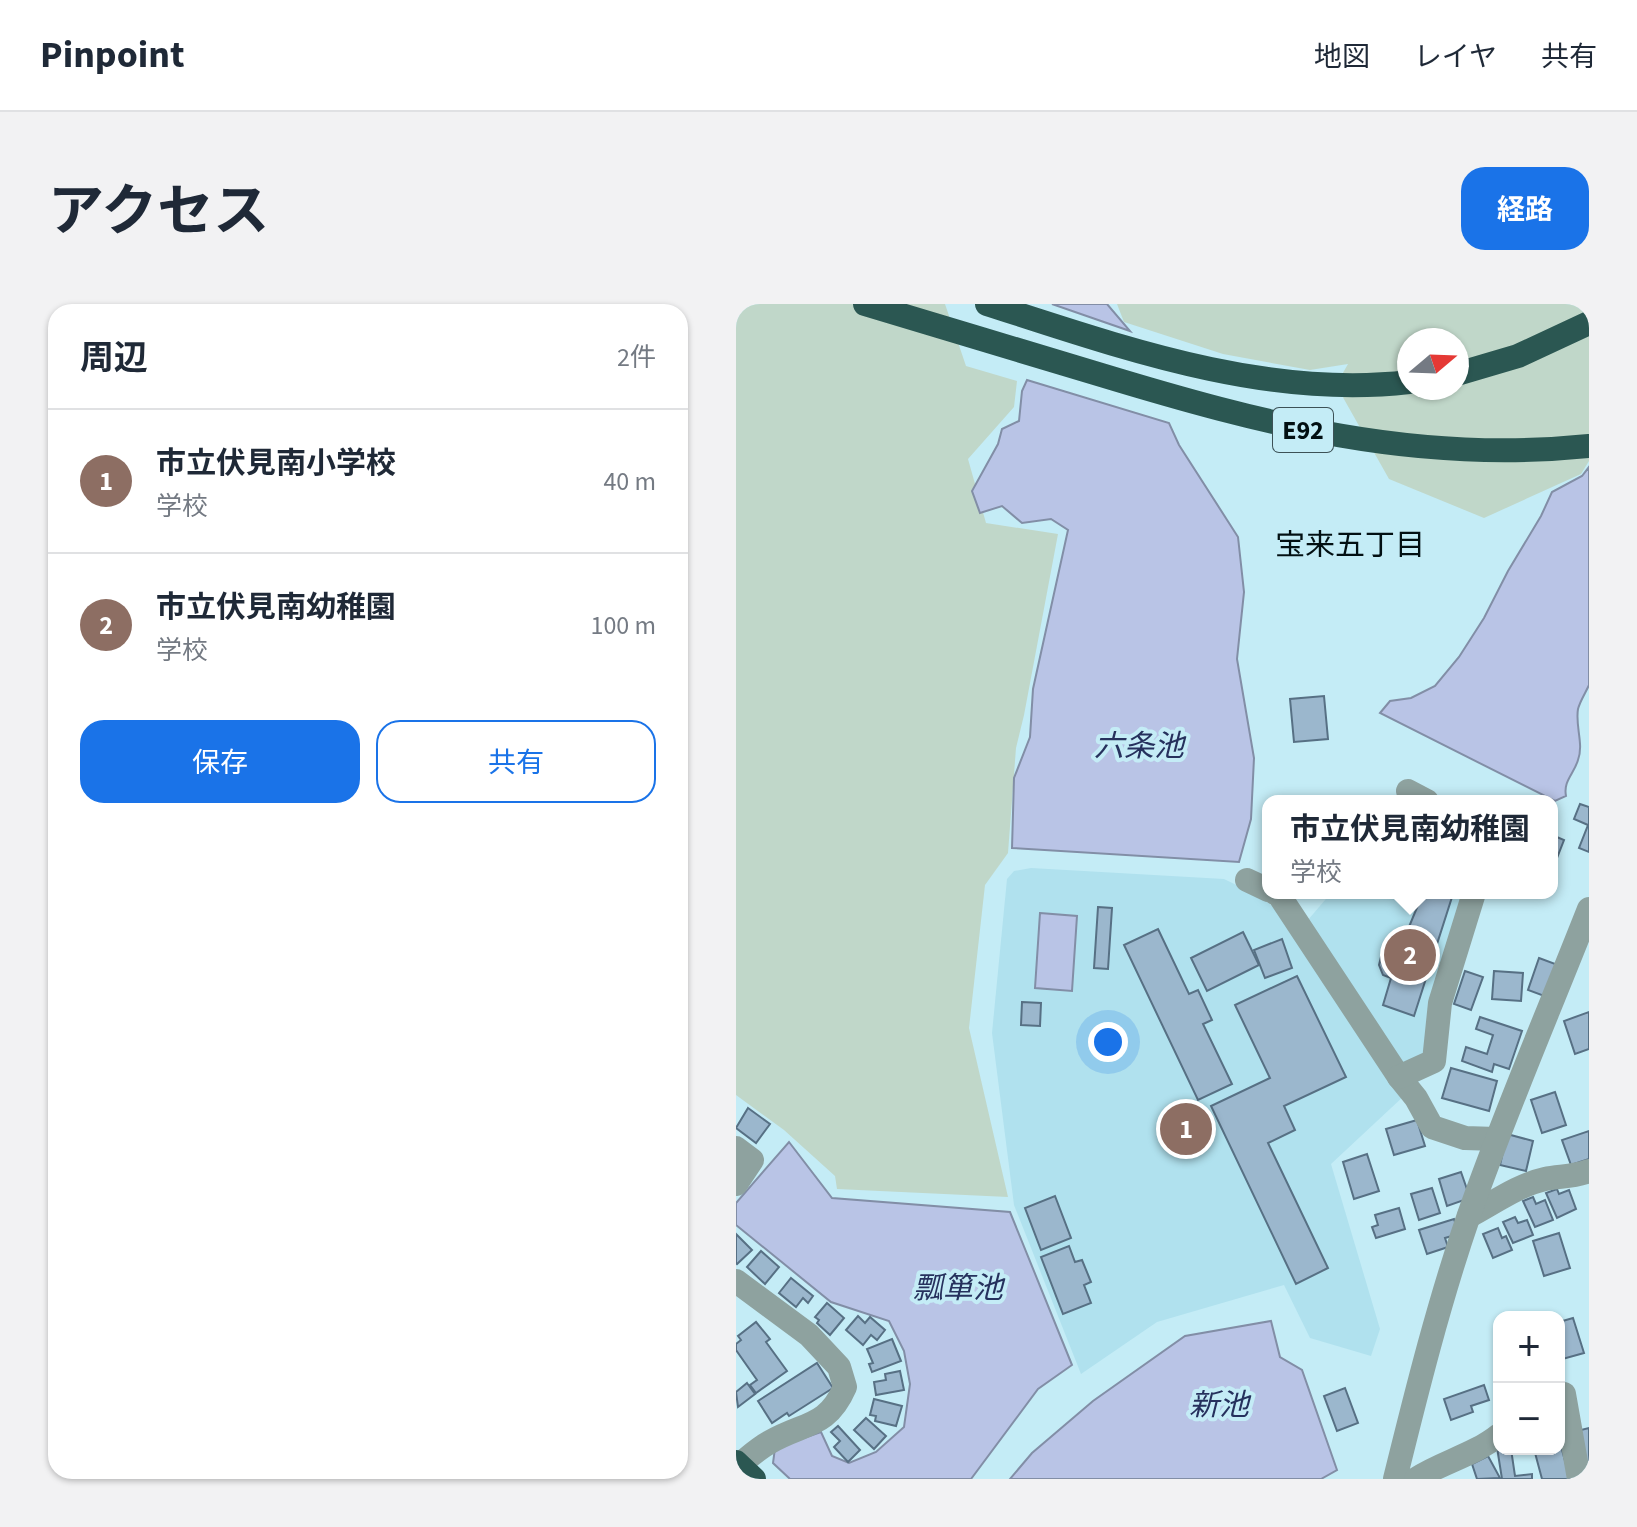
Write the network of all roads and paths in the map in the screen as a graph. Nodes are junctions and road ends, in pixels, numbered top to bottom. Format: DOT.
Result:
graph roads {
  1 [pos="865,304"];
  2 [pos="987,304"];
  3 [pos="1589,323"];
  4 [pos="1469,370"];
  5 [pos="1397,382"];
  6 [pos="1589,446"];
  7 [pos="1282,899"];
  8 [pos="1472,899"];
  9 [pos="1589,909"];
  10 [pos="1399,1077"];
  11 [pos="1496,1139"];
  12 [pos="736,1148"];
  13 [pos="1589,1171"];
  14 [pos="736,1184"];
  15 [pos="1469,1216"];
  16 [pos="736,1281"];
  17 [pos="1565,1398"];
  18 [pos="1493,1440"];
  19 [pos="743,1468"];
  20 [pos="1582,1472"];
  21 [pos="1395,1479"];
  22 [pos="1416,1479"];
  1 -- 6 [label="highway, E92"];
  2 -- 5 [label="highway, E92"];
  3 -- 4 [label="highway"];
  7 -- 10 [label="street"];
  8 -- 10 [label="street"];
  9 -- 11 [label="street"];
  10 -- 11 [label="street"];
  11 -- 15 [label="street"];
  12 -- 14 [label="street"];
  13 -- 15 [label="street"];
  15 -- 21 [label="street"];
  16 -- 19 [label="street"];
  17 -- 20 [label="street"];
  18 -- 22 [label="street"];
}
